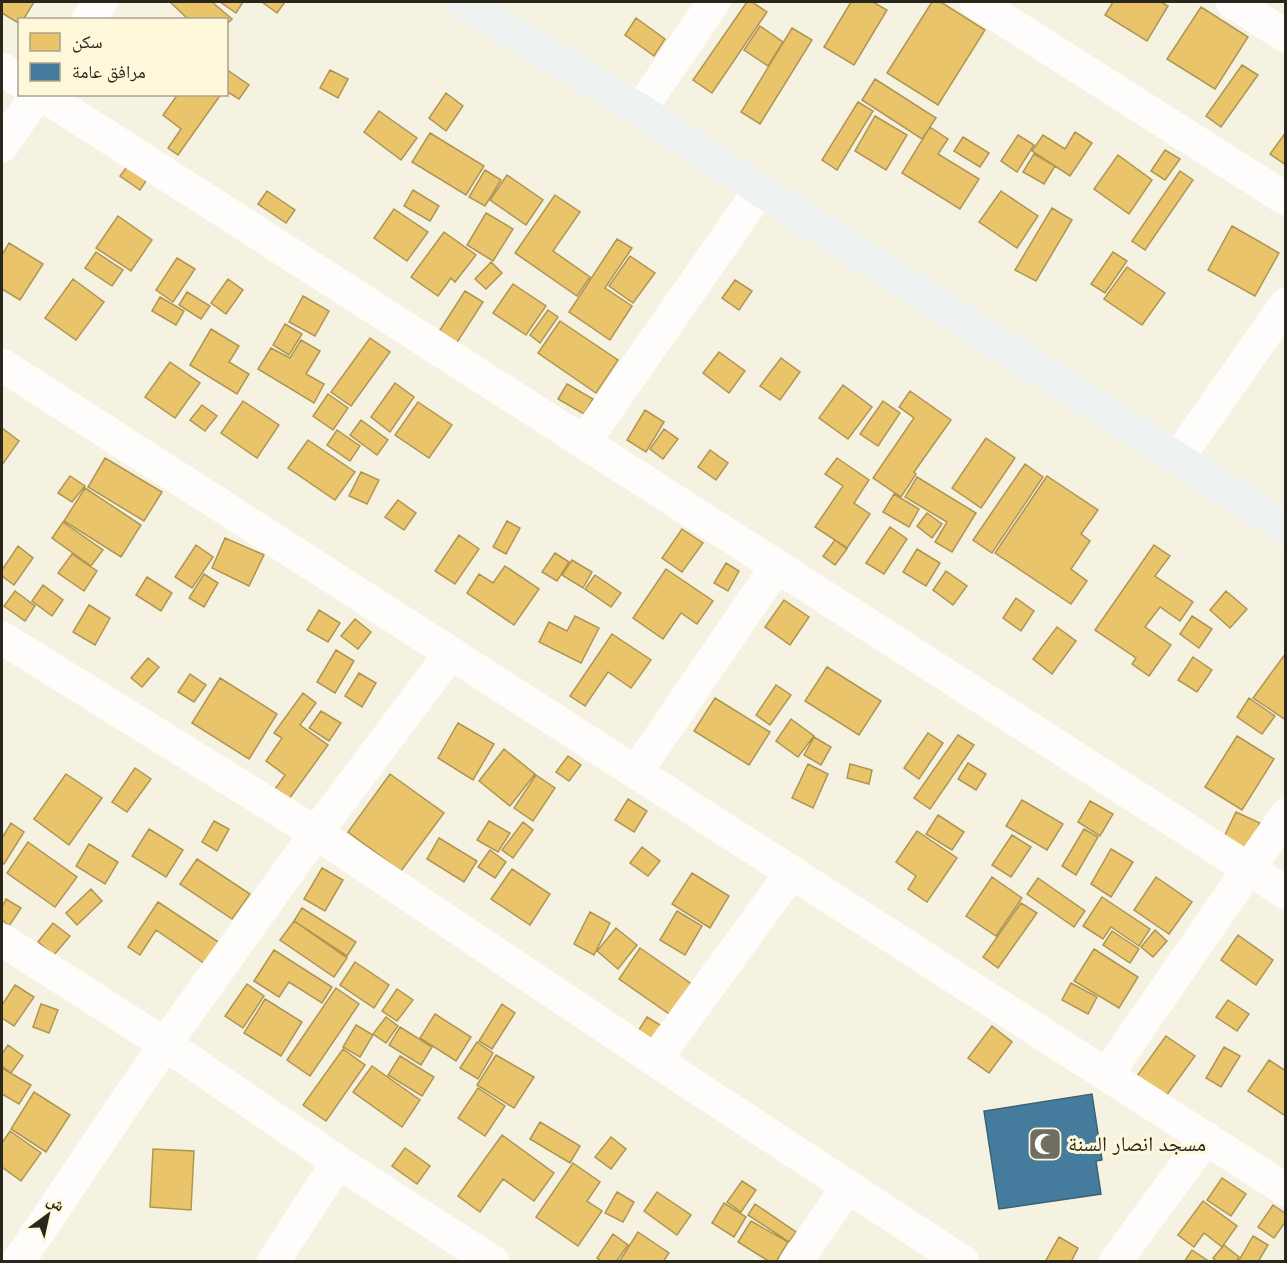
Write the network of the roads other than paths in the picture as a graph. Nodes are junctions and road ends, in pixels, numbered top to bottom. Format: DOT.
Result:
graph roads {
  1 [pos="101,2"];
  2 [pos="462,2"];
  3 [pos="714,2"];
  4 [pos="976,2"];
  5 [pos="1232,2"];
  6 [pos="89,18"];
  7 [pos="1286,36"];
  8 [pos="2,69"];
  9 [pos="18,80"];
  10 [pos="38,96"];
  11 [pos="42,96"];
  12 [pos="640,110"];
  13 [pos="2,146"];
  14 [pos="760,190"];
  15 [pos="1286,199"];
  16 [pos="1286,304"];
  17 [pos="2,365"];
  18 [pos="584,442"];
  19 [pos="1178,458"];
  20 [pos="1286,528"];
  21 [pos="777,566"];
  22 [pos="2,638"];
  23 [pos="451,653"];
  24 [pos="636,772"];
  25 [pos="1286,815"];
  26 [pos="316,833"];
  27 [pos="1249,868"];
  28 [pos="792,872"];
  29 [pos="1286,893"];
  30 [pos="2,940"];
  31 [pos="165,1044"];
  32 [pos="655,1060"];
  33 [pos="1107,1074"];
  34 [pos="1206,1138"];
  35 [pos="338,1161"];
  36 [pos="848,1186"];
  37 [pos="1286,1190"];
  38 [pos="2,1251"];
  39 [pos="18,1262"];
  40 [pos="273,1262"];
  41 [pos="493,1262"];
  42 [pos="796,1262"];
  43 [pos="963,1262"];
  44 [pos="1115,1262"];
  1 -- 6 [label="street"];
  2 -- 12 [label="street"];
  3 -- 12 [label="street"];
  4 -- 15 [label="street"];
  5 -- 7 [label="street"];
  8 -- 9 [label="street"];
  10 -- 13 [label="street"];
  11 -- 18 [label="street"];
  12 -- 14 [label="street"];
  14 -- 18 [label="street"];
  14 -- 19 [label="street"];
  16 -- 19 [label="street"];
  17 -- 23 [label="street"];
  18 -- 21 [label="street"];
  19 -- 20 [label="street"];
  21 -- 24 [label="street"];
  21 -- 27 [label="street"];
  22 -- 26 [label="street"];
  23 -- 24 [label="street"];
  23 -- 26 [label="street"];
  24 -- 28 [label="street"];
  25 -- 27 [label="street"];
  26 -- 31 [label="street"];
  26 -- 32 [label="street"];
  27 -- 29 [label="street"];
  27 -- 33 [label="street"];
  28 -- 32 [label="street"];
  28 -- 33 [label="street"];
  30 -- 31 [label="street"];
  31 -- 35 [label="street"];
  31 -- 39 [label="street"];
  32 -- 36 [label="street"];
  33 -- 34 [label="street"];
  34 -- 37 [label="street"];
  34 -- 44 [label="street"];
  35 -- 40 [label="street"];
  35 -- 41 [label="street"];
  36 -- 42 [label="street"];
  36 -- 43 [label="street"];
  38 -- 39 [label="street"];
}
